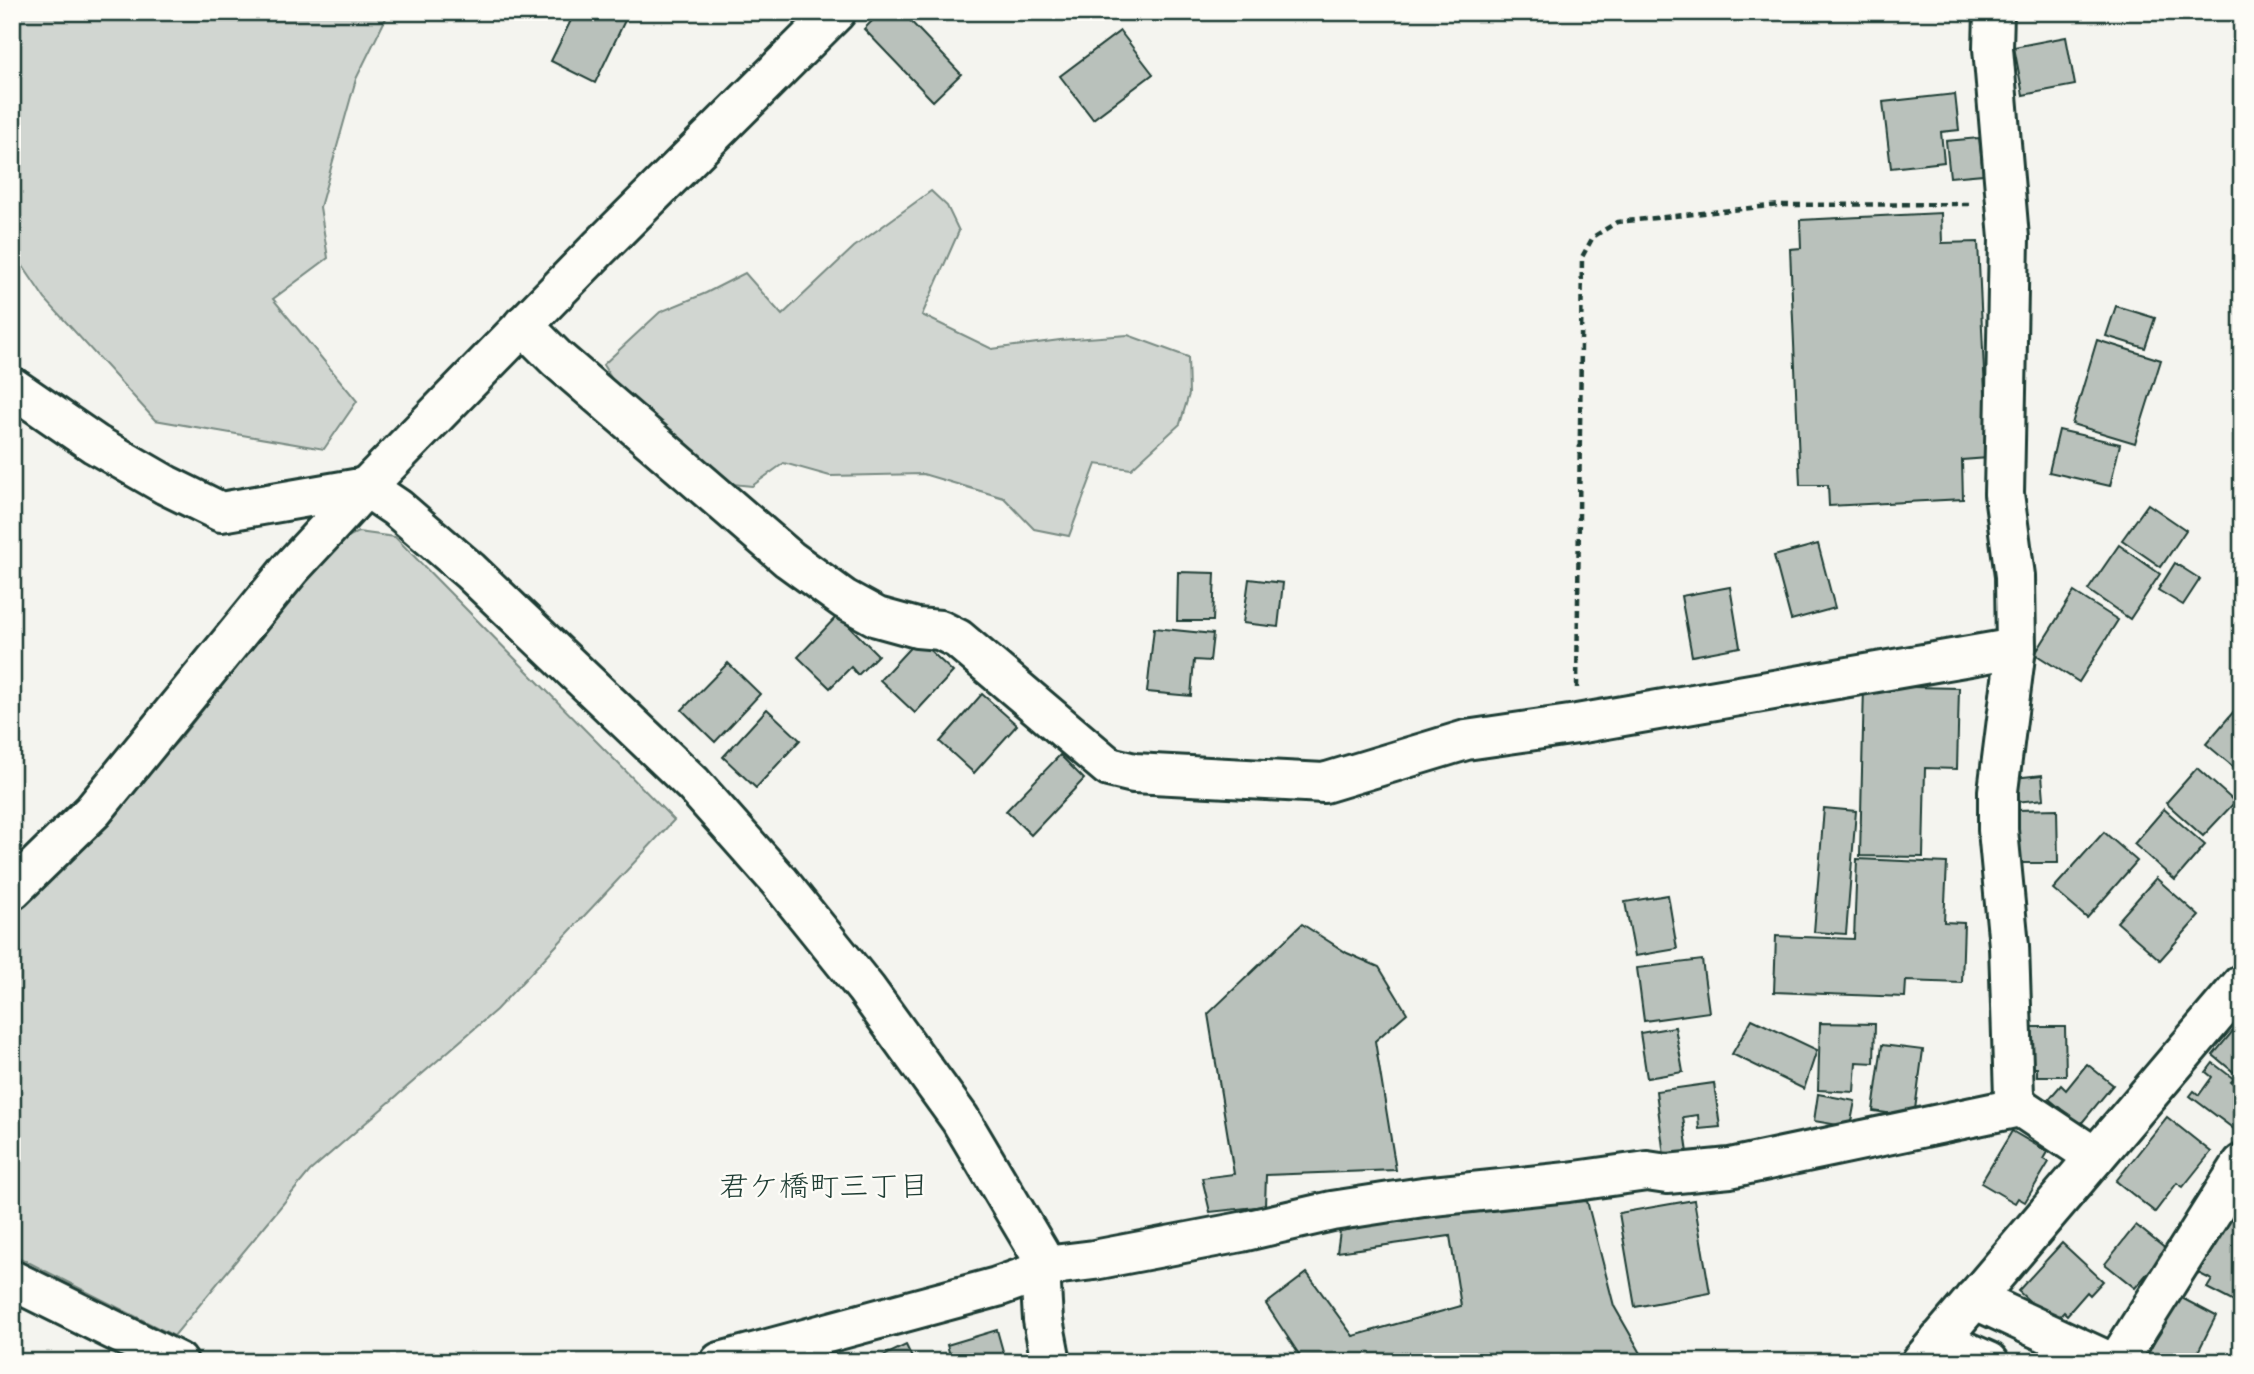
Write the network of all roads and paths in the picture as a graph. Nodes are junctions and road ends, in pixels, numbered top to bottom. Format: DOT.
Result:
graph roads {
  1 [pos="836,12"];
  2 [pos="1994,12"];
  3 [pos="2006,203"];
  4 [pos="523,325"];
  5 [pos="12,387"];
  6 [pos="366,487"];
  7 [pos="2016,648"];
  8 [pos="1577,724"];
  9 [pos="12,890"];
  10 [pos="2242,984"];
  11 [pos="2020,1107"];
  12 [pos="2095,1157"];
  13 [pos="2242,1164"];
  14 [pos="1040,1272"];
  15 [pos="12,1280"];
  16 [pos="1974,1299"];
  17 [pos="1930,1351"];
  18 [pos="178,1362"];
  19 [pos="720,1362"];
  20 [pos="1051,1362"];
  21 [pos="1989,1362"];
  22 [pos="2110,1362"];
  23 [pos="2117,1362"];
  1 -- 4 [label="street"];
  2 -- 3 [label="street"];
  3 -- 7 [label="street"];
  3 -- 8 [label="path"];
  4 -- 6 [label="street"];
  4 -- 8 [label="street"];
  5 -- 6 [label="street"];
  6 -- 9 [label="street"];
  6 -- 14 [label="street"];
  7 -- 8 [label="street"];
  7 -- 11 [label="street"];
  10 -- 12 [label="street"];
  11 -- 12 [label="street"];
  11 -- 14 [label="street"];
  12 -- 16 [label="street"];
  13 -- 23 [label="street"];
  14 -- 19 [label="street"];
  14 -- 20 [label="street"];
  15 -- 18 [label="street"];
  16 -- 17 [label="street"];
  16 -- 22 [label="street"];
  17 -- 21 [label="street"];
}
